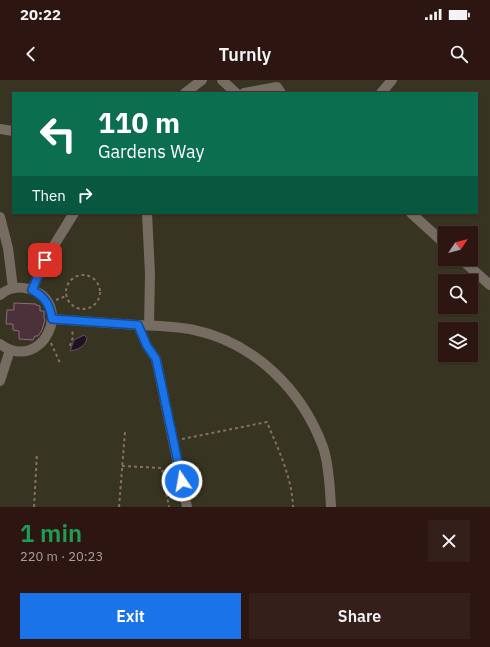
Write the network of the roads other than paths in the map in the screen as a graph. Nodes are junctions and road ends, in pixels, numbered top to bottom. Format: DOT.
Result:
graph roads {
  1 [pos="202,80"];
  2 [pos="222,80"];
  3 [pos="392,80"];
  4 [pos="278,87"];
  5 [pos="186,92"];
  6 [pos="235,92"];
  7 [pos="250,92"];
  8 [pos="383,92"];
  9 [pos="0,129"];
  10 [pos="12,131"];
  11 [pos="73,214"];
  12 [pos="146,214"];
  13 [pos="412,214"];
  14 [pos="0,217"];
  15 [pos="438,238"];
  16 [pos="469,266"];
  17 [pos="490,285"];
  18 [pos="12,288"];
  19 [pos="32,290"];
  20 [pos="0,295"];
  21 [pos="52,319"];
  22 [pos="144,325"];
  23 [pos="0,344"];
  24 [pos="10,350"];
  25 [pos="0,381"];
  26 [pos="187,507"];
  27 [pos="331,507"];
  1 -- 5 [label="lane"];
  2 -- 6 [label="lane"];
  3 -- 8 [label="lane"];
  4 -- 7 [label="lane"];
  9 -- 10 [label="lane"];
  11 -- 19 [label="lane"];
  12 -- 22 [label="lane"];
  13 -- 15 [label="lane"];
  14 -- 18 [label="lane"];
  16 -- 17 [label="lane"];
  18 -- 19 [label="lane"];
  18 -- 20 [label="lane"];
  19 -- 21 [label="lane"];
  21 -- 22 [label="lane"];
  21 -- 24 [label="lane"];
  22 -- 26 [label="lane"];
  22 -- 27 [label="lane"];
  23 -- 24 [label="lane"];
  24 -- 25 [label="lane"];
}
